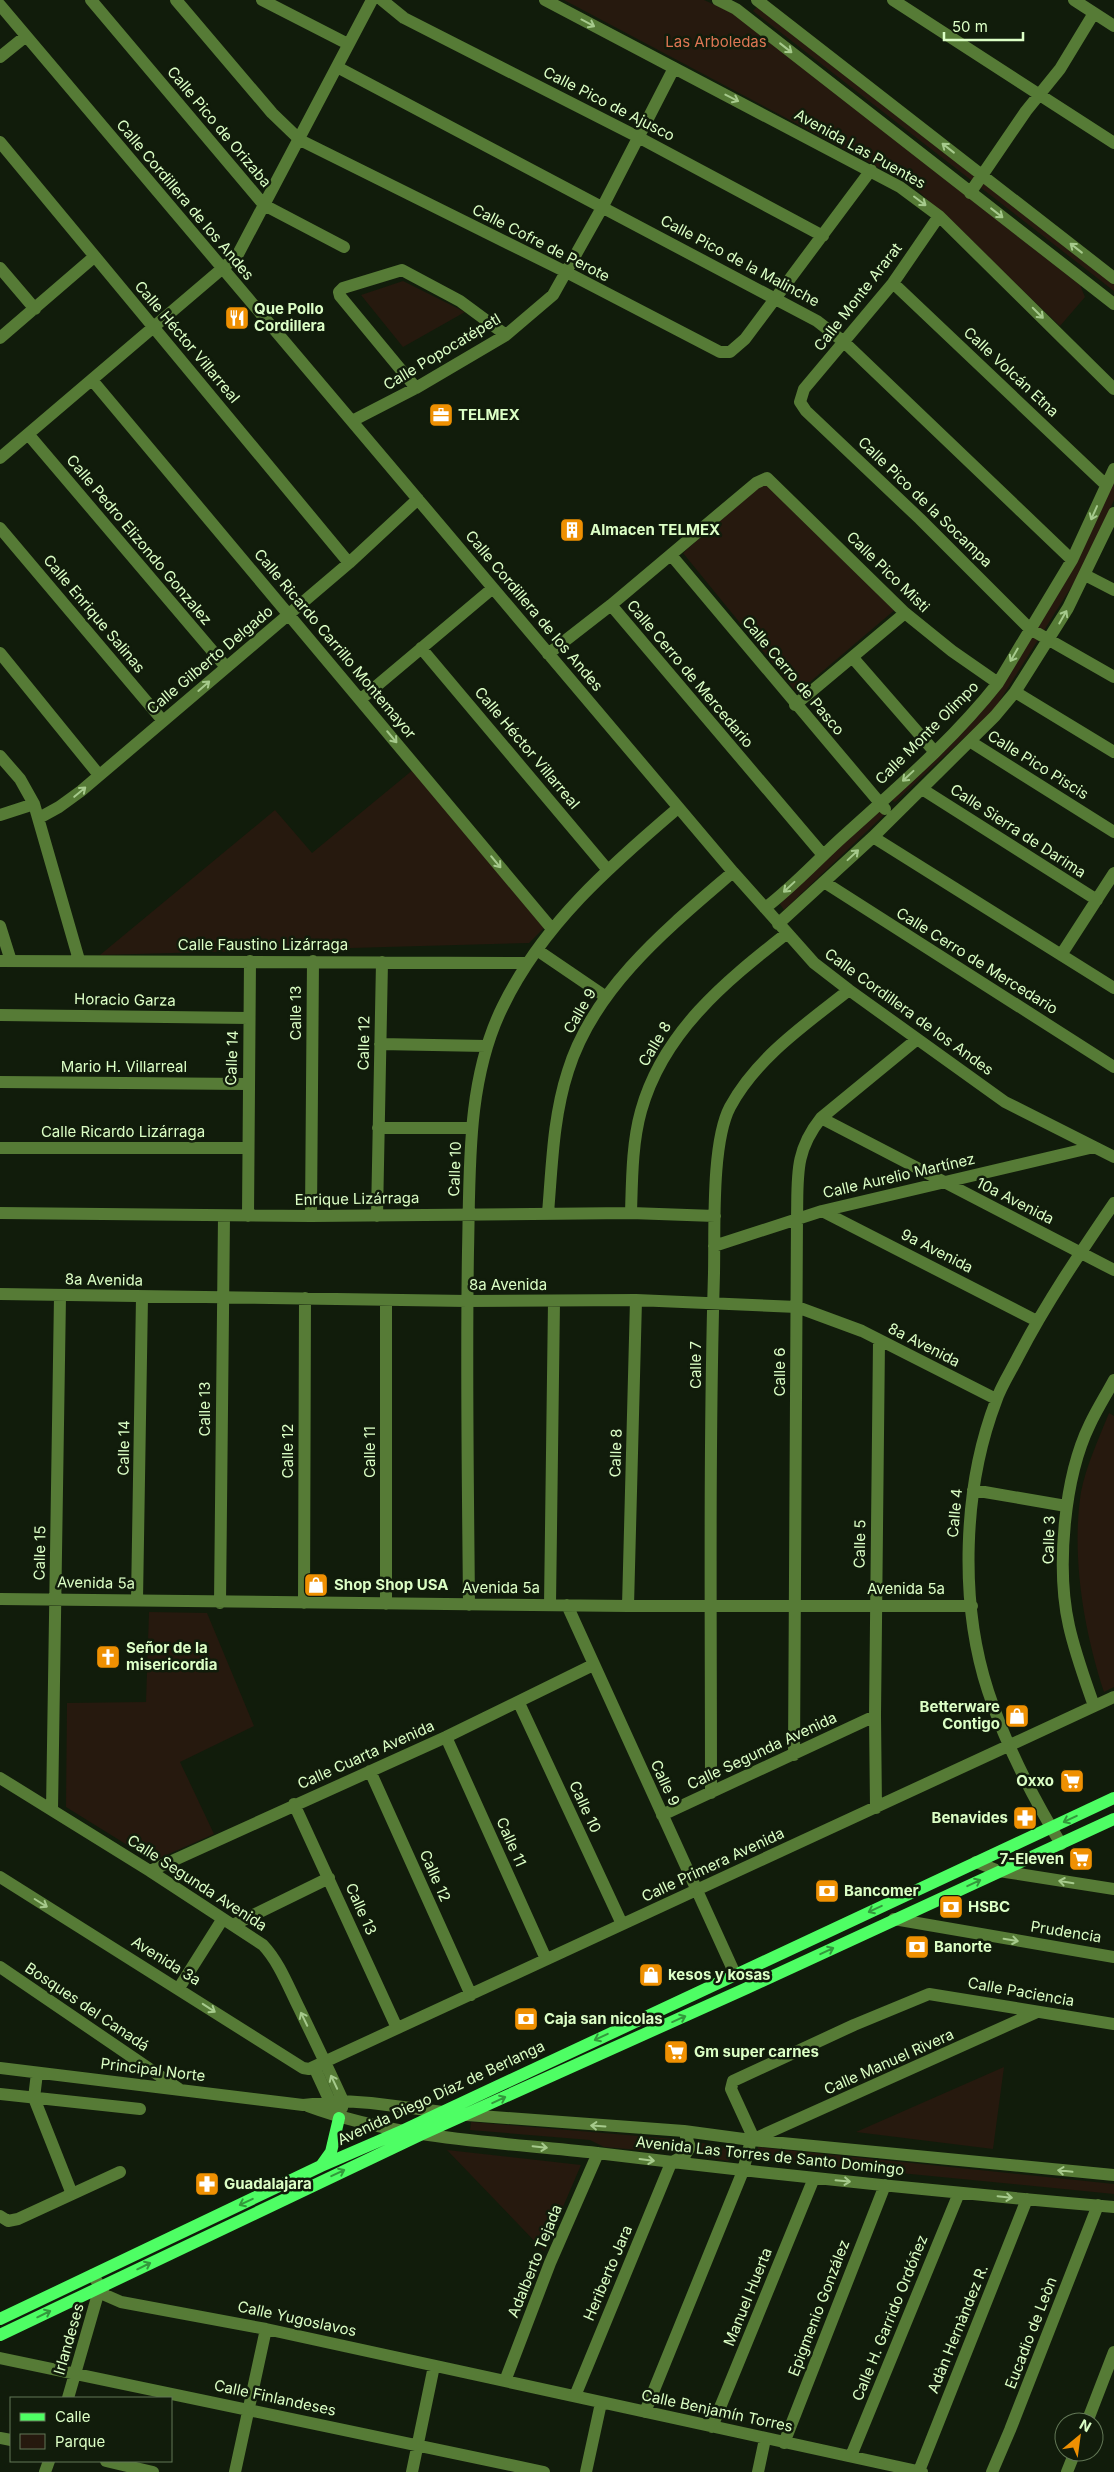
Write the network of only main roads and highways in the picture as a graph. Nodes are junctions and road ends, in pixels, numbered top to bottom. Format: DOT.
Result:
graph roads {
  1 [pos="1114,1798"];
  2 [pos="1114,1818"];
  3 [pos="339,2118"];
  4 [pos="322,2166"];
  5 [pos="0,2319"];
  6 [pos="0,2335"];
  1 -- 4 [label="main road, Avenida Diego Díaz de Berlanga, one-way"];
  6 -- 2 [label="main road, Avenida Diego Díaz de Berlanga, one-way"];
  3 -- 4 [label="main road"];
  4 -- 5 [label="main road, Avenida Diego Díaz de Berlanga, one-way"];
}
